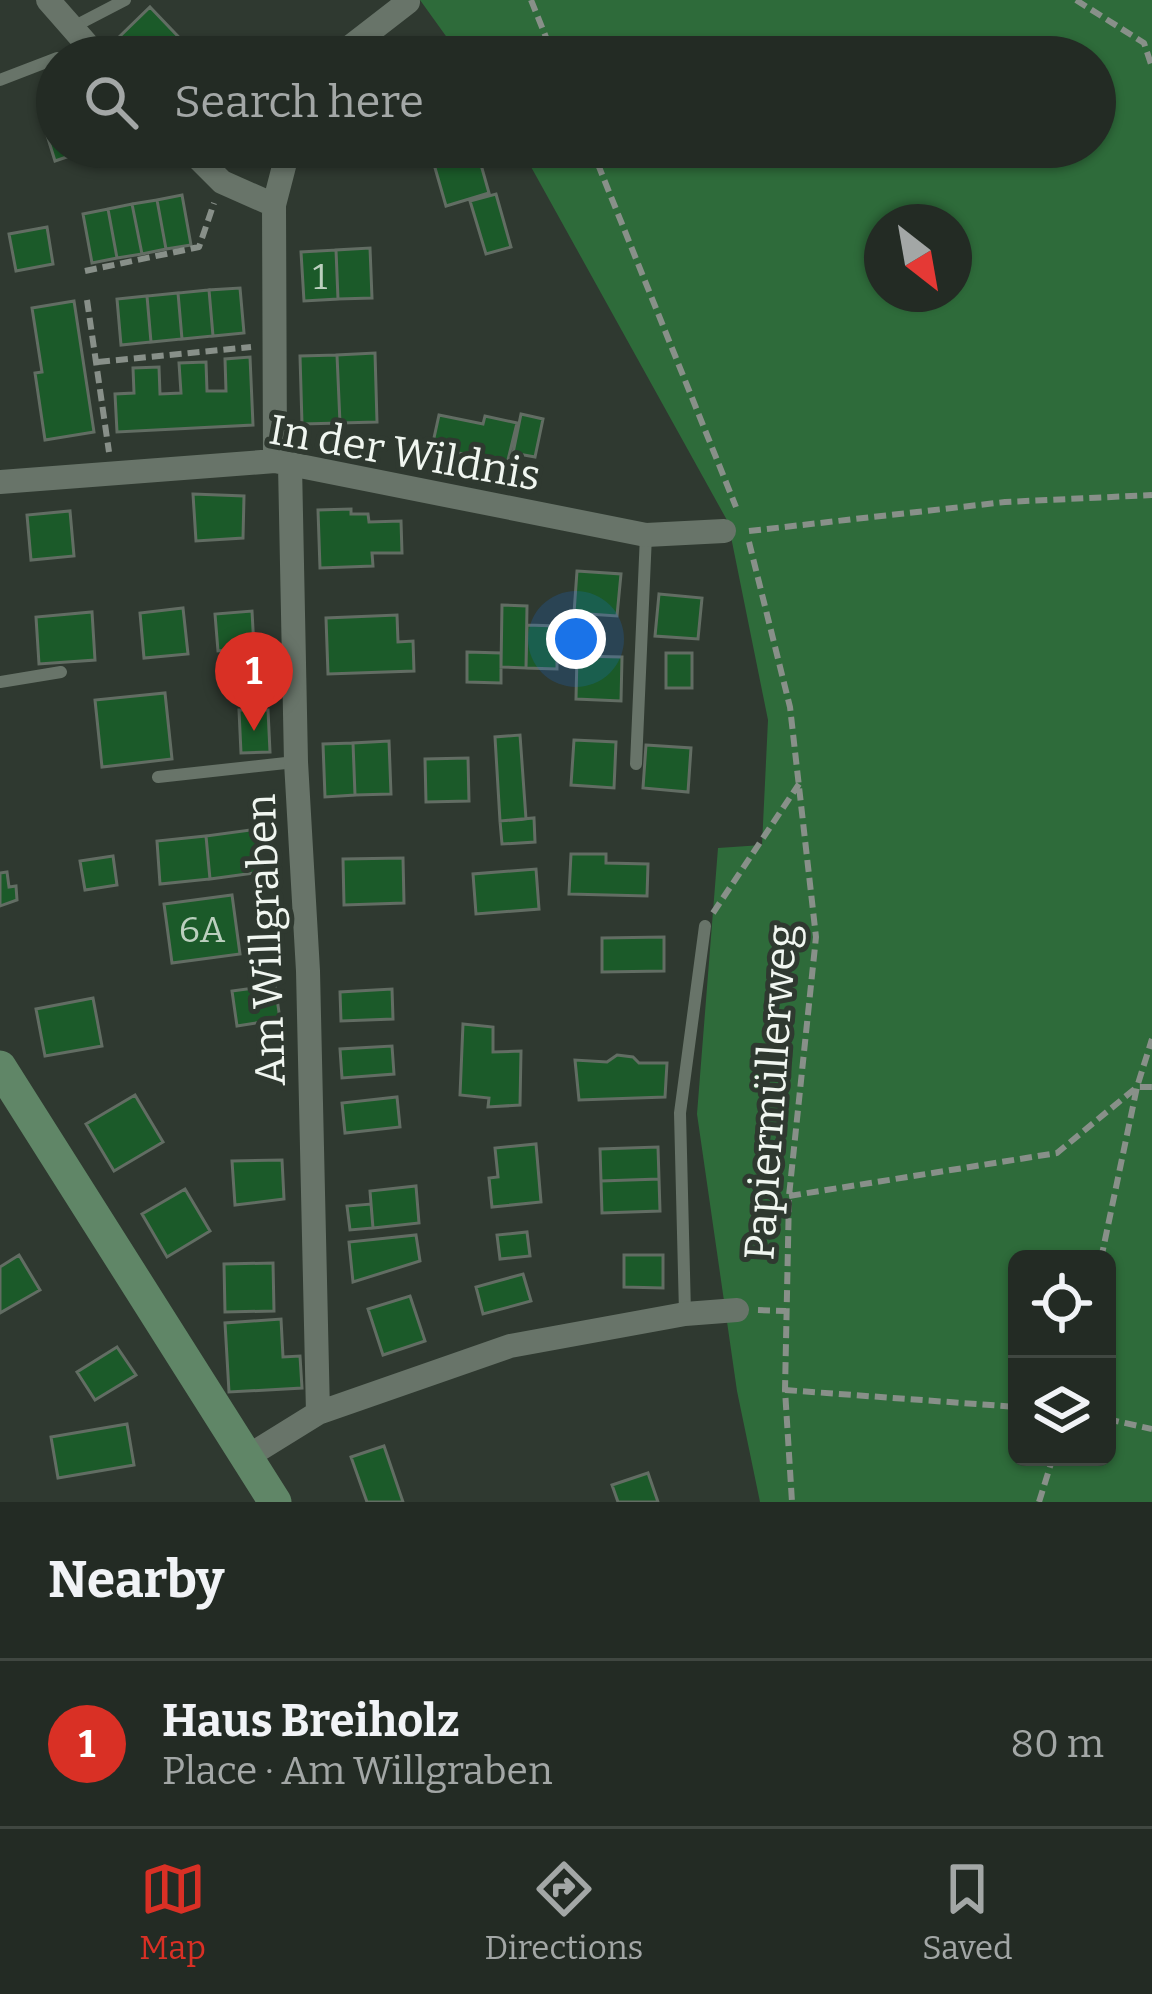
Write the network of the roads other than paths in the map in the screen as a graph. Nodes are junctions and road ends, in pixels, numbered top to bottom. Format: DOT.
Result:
graph roads {
  1 [pos="48,0"];
  2 [pos="125,0"];
  3 [pos="407,1"];
  4 [pos="80,36"];
  5 [pos="92,36"];
  6 [pos="363,36"];
  7 [pos="36,67"];
  8 [pos="0,80"];
  9 [pos="207,168"];
  10 [pos="284,168"];
  11 [pos="274,206"];
  12 [pos="282,463"];
  13 [pos="0,482"];
  14 [pos="737,525"];
  15 [pos="646,535"];
  16 [pos="293,658"];
  17 [pos="224,663"];
  18 [pos="61,672"];
  19 [pos="0,682"];
  20 [pos="296,762"];
  21 [pos="636,764"];
  22 [pos="158,777"];
  23 [pos="705,926"];
  24 [pos="0,1067"];
  25 [pos="736,1310"];
  26 [pos="685,1314"];
  27 [pos="318,1413"];
  28 [pos="247,1457"];
  29 [pos="275,1502"];
  1 -- 4 [label="street"];
  2 -- 5 [label="lane"];
  3 -- 6 [label="street"];
  7 -- 8 [label="lane"];
  9 -- 11 [label="street"];
  10 -- 11 [label="street, Am Willgraben"];
  11 -- 12 [label="street, Am Willgraben"];
  12 -- 13 [label="street, In der Wildnis"];
  12 -- 15 [label="street, In der Wildnis"];
  12 -- 16 [label="street, Am Willgraben"];
  14 -- 15 [label="street, In der Wildnis"];
  15 -- 21 [label="lane"];
  16 -- 17 [label="lane"];
  16 -- 20 [label="street, Am Willgraben"];
  18 -- 19 [label="lane"];
  20 -- 22 [label="lane"];
  20 -- 27 [label="street, Am Willgraben"];
  23 -- 26 [label="lane"];
  24 -- 28 [label="street"];
  25 -- 26 [label="street"];
  26 -- 27 [label="street"];
  27 -- 28 [label="street"];
  28 -- 29 [label="street"];
}
